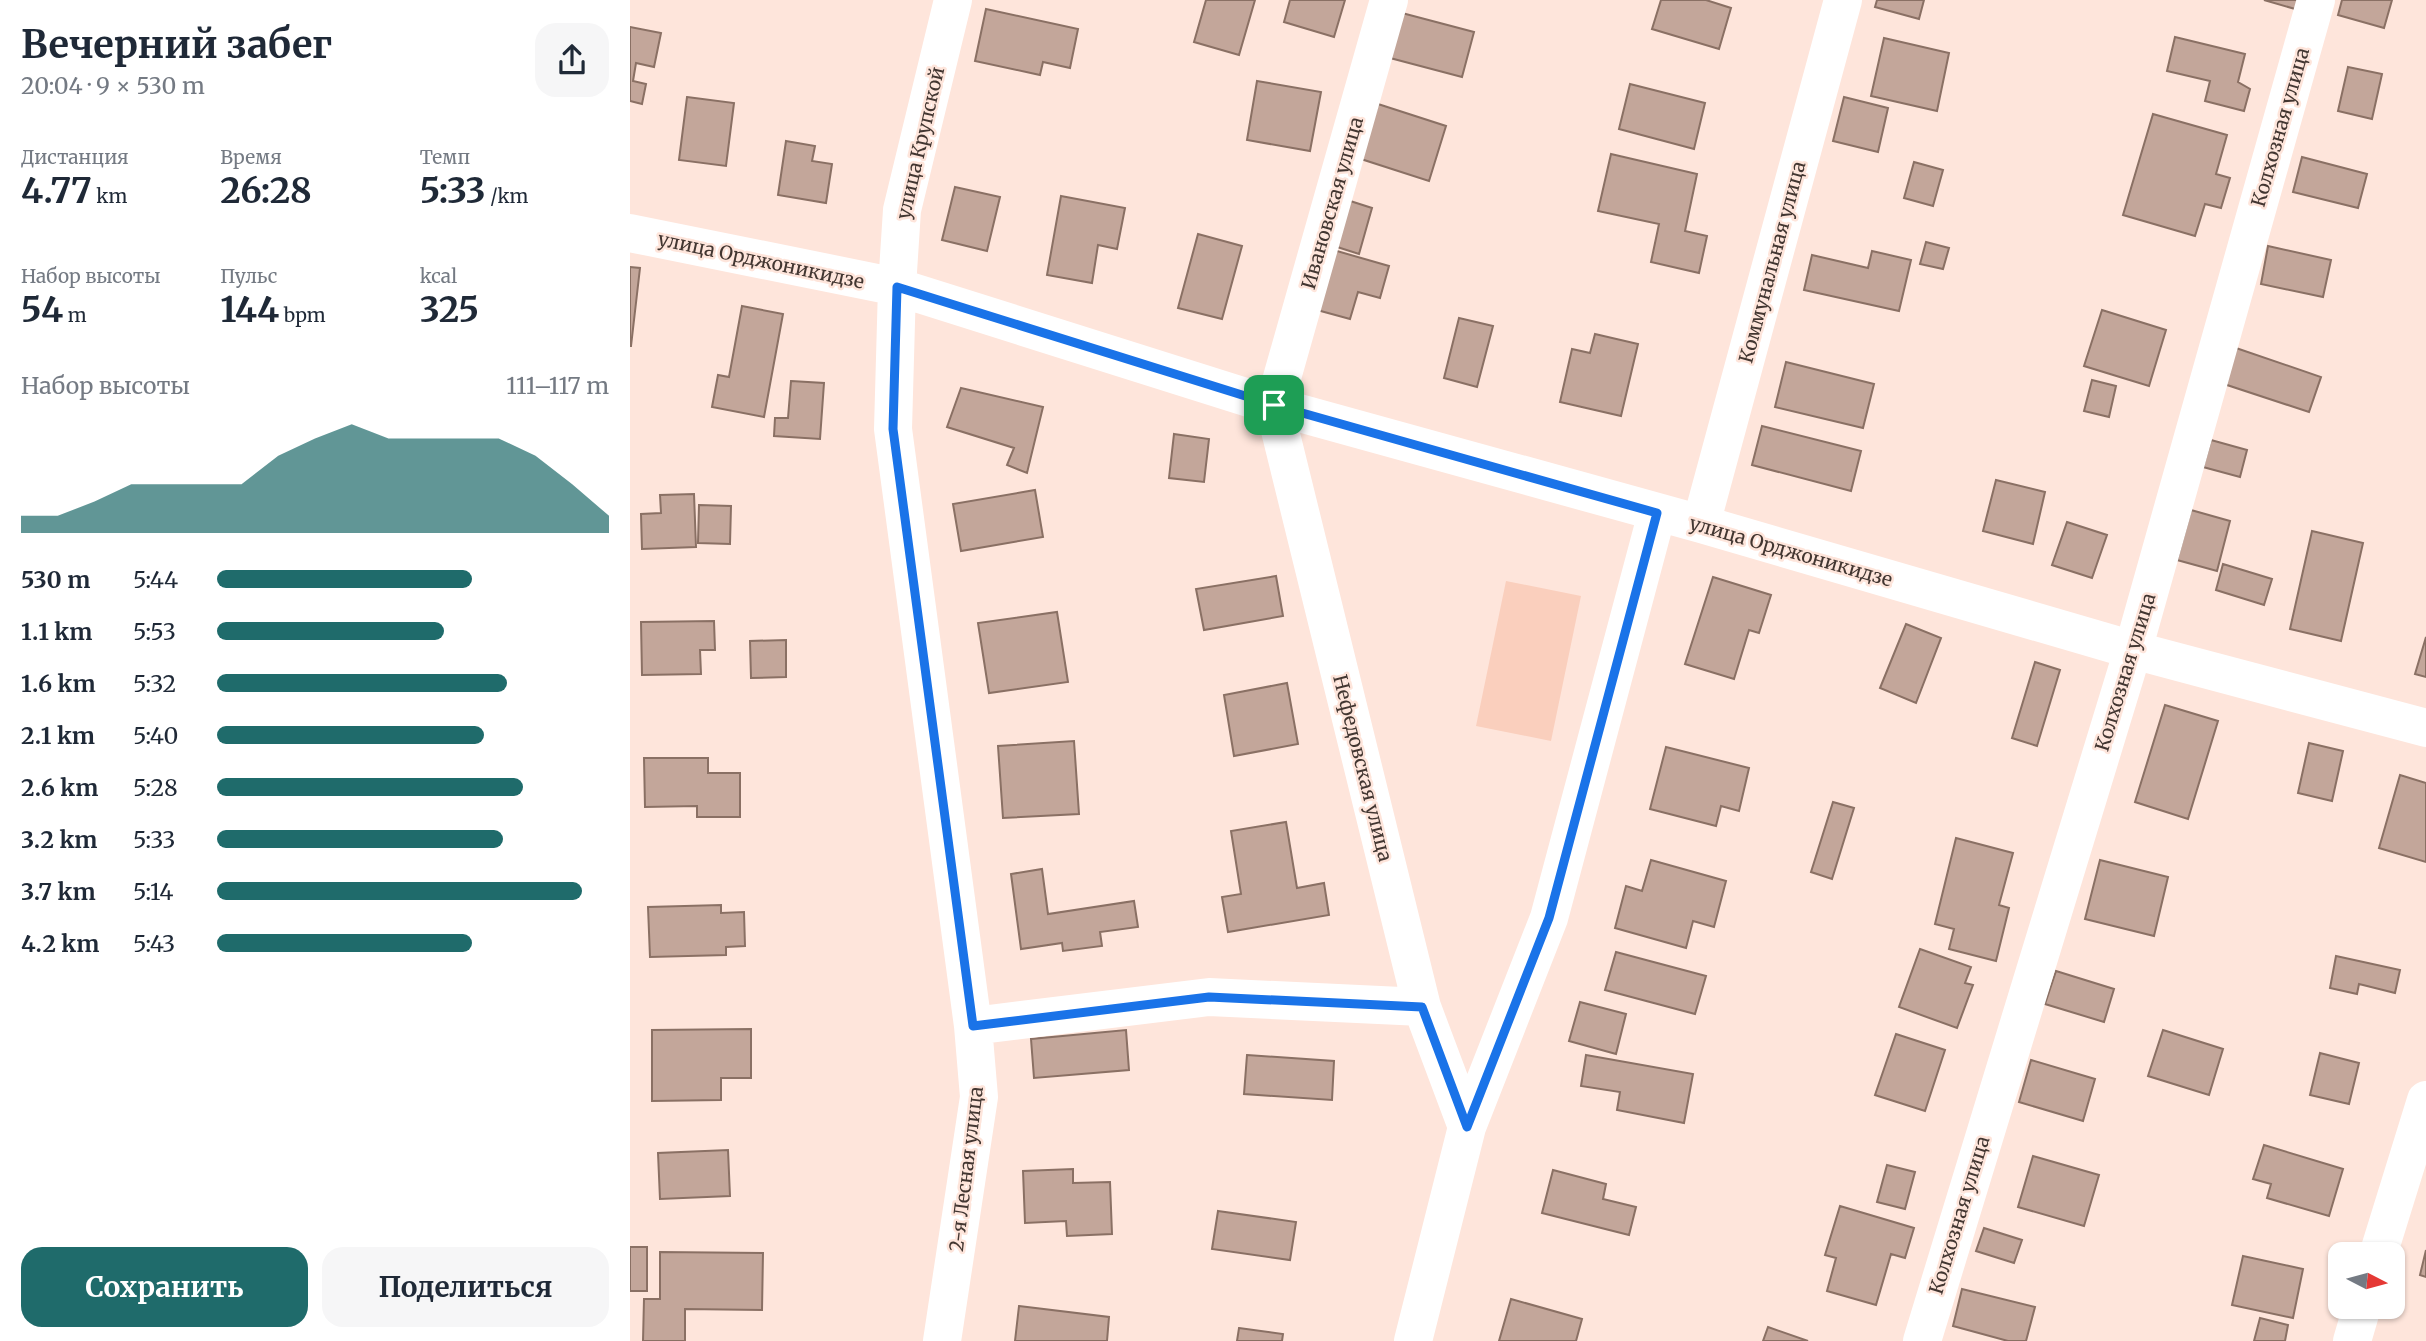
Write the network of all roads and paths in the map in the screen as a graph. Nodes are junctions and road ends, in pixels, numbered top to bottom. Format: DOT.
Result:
graph roads {
  1 [pos="953,0"];
  2 [pos="1389,0"];
  3 [pos="1843,0"];
  4 [pos="2316,0"];
  5 [pos="630,233"];
  6 [pos="897,287"];
  7 [pos="1274,405"];
  8 [pos="1657,513"];
  9 [pos="1701,524"];
  10 [pos="2133,650"];
  11 [pos="2426,728"];
  12 [pos="1422,1007"];
  13 [pos="973,1026"];
  14 [pos="2426,1100"];
  15 [pos="1467,1127"];
  16 [pos="2382,1242"];
  17 [pos="2358,1320"];
  18 [pos="942,1341"];
  19 [pos="1413,1341"];
  20 [pos="1922,1341"];
  21 [pos="2352,1341"];
  1 -- 6 [label="street, улица Крупской"];
  2 -- 7 [label="street, Ивановская улица"];
  3 -- 9 [label="street, Коммунальная улица"];
  4 -- 10 [label="street, Колхозная улица"];
  5 -- 6 [label="street, улица Орджоникидзе"];
  6 -- 7 [label="street, улица Орджоникидзе"];
  6 -- 13 [label="street, 2-я Лесная улица"];
  7 -- 8 [label="street, улица Орджоникидзе"];
  7 -- 12 [label="street, Нефедовская улица"];
  8 -- 9 [label="street, улица Орджоникидзе"];
  8 -- 15 [label="street"];
  9 -- 10 [label="street, улица Орджоникидзе"];
  10 -- 11 [label="street, улица Орджоникидзе"];
  10 -- 20 [label="street, Колхозная улица"];
  12 -- 13 [label="street"];
  12 -- 15 [label="street, Нефедовская улица"];
  13 -- 18 [label="street, 2-я Лесная улица"];
  14 -- 16 [label="street"];
  15 -- 19 [label="street"];
  17 -- 21 [label="street"];
}
